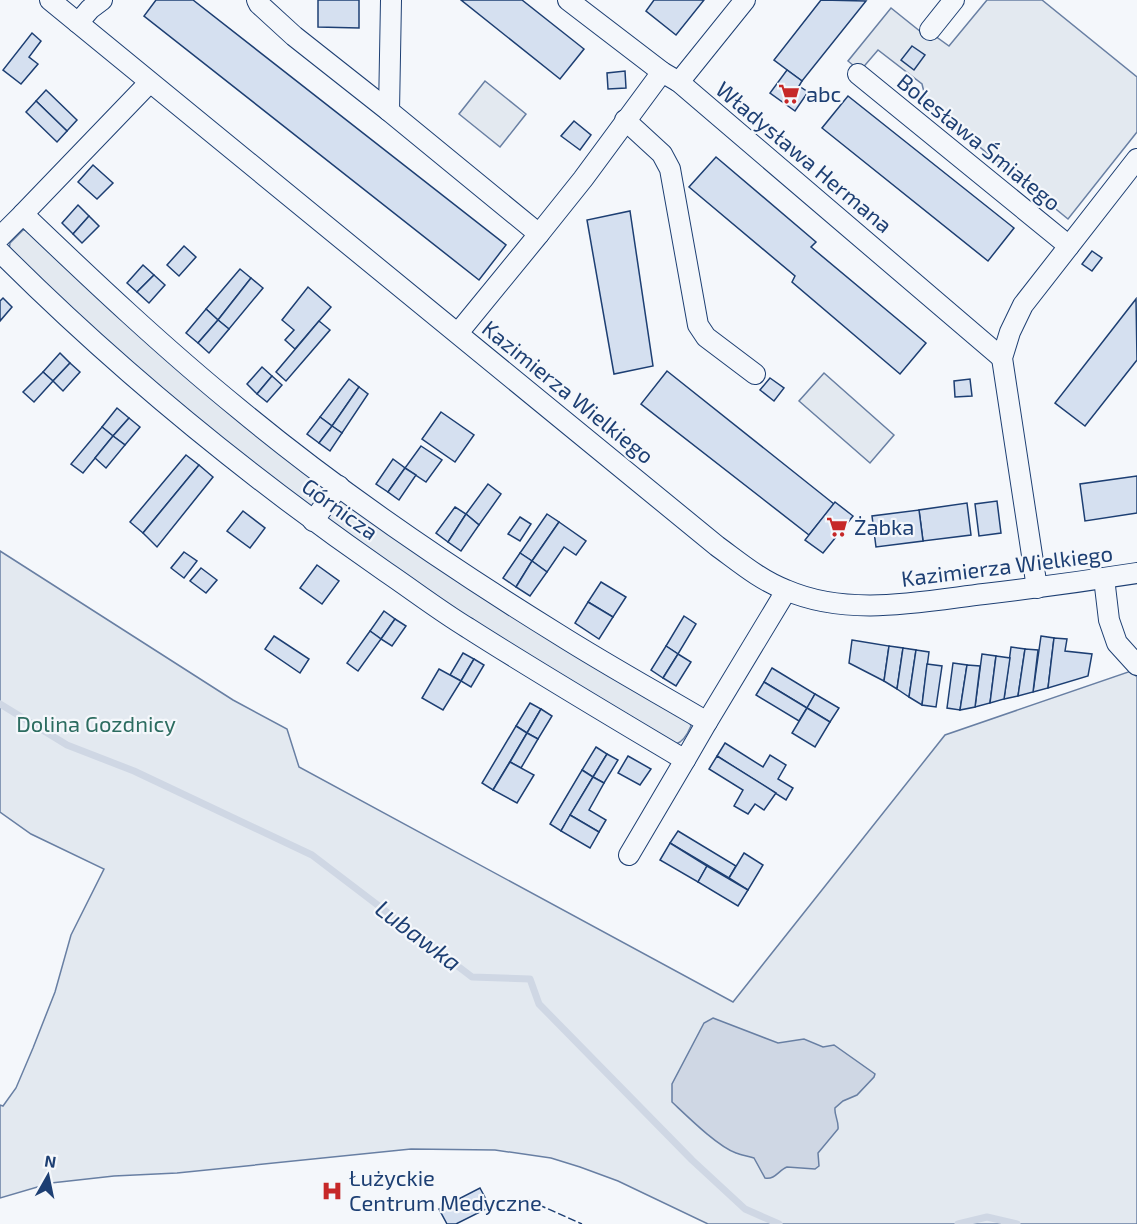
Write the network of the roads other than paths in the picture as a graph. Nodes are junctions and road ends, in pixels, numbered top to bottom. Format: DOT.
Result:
graph roads {
  1 [pos="50,0"];
  2 [pos="102,0"];
  3 [pos="257,0"];
  4 [pos="391,0"];
  5 [pos="745,0"];
  6 [pos="954,0"];
  7 [pos="580,3"];
  8 [pos="78,23"];
  9 [pos="930,30"];
  10 [pos="662,72"];
  11 [pos="858,74"];
  12 [pos="679,82"];
  13 [pos="149,83"];
  14 [pos="389,111"];
  15 [pos="626,120"];
  16 [pos="1137,159"];
  17 [pos="23,214"];
  18 [pos="539,234"];
  19 [pos="0,237"];
  20 [pos="1069,246"];
  21 [pos="0,252"];
  22 [pos="459,333"];
  23 [pos="1002,358"];
  24 [pos="755,374"];
  25 [pos="339,486"];
  26 [pos="313,521"];
  27 [pos="1137,573"];
  28 [pos="1104,578"];
  29 [pos="1037,588"];
  30 [pos="786,591"];
  31 [pos="1137,665"];
  32 [pos="707,722"];
  33 [pos="685,760"];
  34 [pos="629,855"];
  1 -- 8 [label="street, Kazimierza Wielkiego"];
  2 -- 8 [label="street"];
  3 -- 14 [label="street"];
  4 -- 14 [label="street"];
  5 -- 12 [label="street"];
  6 -- 9 [label="street"];
  7 -- 10 [label="street, Władysława Hermana"];
  8 -- 13 [label="street, Kazimierza Wielkiego"];
  10 -- 12 [label="street, Władysława Hermana"];
  10 -- 15 [label="street"];
  11 -- 20 [label="street, Bolesława Śmiałego"];
  12 -- 23 [label="street, Władysława Hermana"];
  13 -- 17 [label="street"];
  13 -- 22 [label="street, Kazimierza Wielkiego"];
  14 -- 18 [label="street"];
  15 -- 18 [label="street"];
  15 -- 24 [label="street"];
  16 -- 20 [label="street, Bolesława Śmiałego"];
  17 -- 19 [label="street"];
  17 -- 25 [label="street, Górnicza"];
  18 -- 22 [label="street"];
  20 -- 23 [label="street, Bolesława Śmiałego"];
  21 -- 26 [label="street, Górnicza"];
  22 -- 30 [label="street, Kazimierza Wielkiego"];
  23 -- 29 [label="street, Bolesława Śmiałego"];
  25 -- 26 [label="street"];
  25 -- 32 [label="street, Górnicza"];
  26 -- 33 [label="street, Górnicza"];
  27 -- 28 [label="street, Kazimierza Wielkiego"];
  28 -- 29 [label="street, Kazimierza Wielkiego"];
  28 -- 31 [label="street"];
  29 -- 30 [label="street, Kazimierza Wielkiego"];
  30 -- 32 [label="street"];
  32 -- 33 [label="street"];
  33 -- 34 [label="street"];
}
